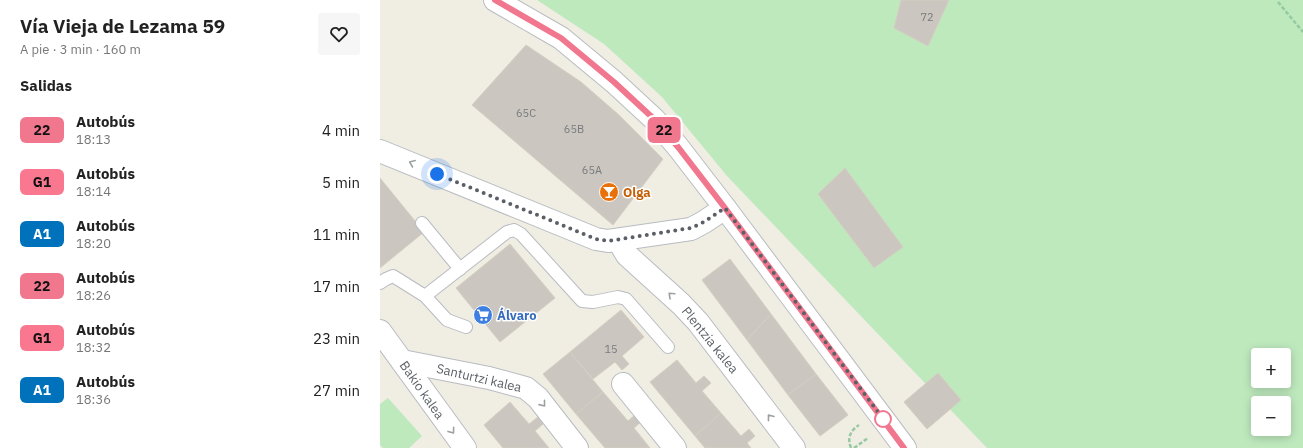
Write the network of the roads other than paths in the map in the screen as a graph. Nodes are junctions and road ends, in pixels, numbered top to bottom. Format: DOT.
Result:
graph roads {
  1 [pos="495,0"];
  2 [pos="380,151"];
  3 [pos="725,208"];
  4 [pos="422,224"];
  5 [pos="618,240"];
  6 [pos="460,269"];
  7 [pos="380,284"];
  8 [pos="425,296"];
  9 [pos="466,327"];
  10 [pos="380,331"];
  11 [pos="668,347"];
  12 [pos="402,361"];
  13 [pos="623,384"];
  14 [pos="465,448"];
  15 [pos="578,448"];
  16 [pos="675,448"];
  17 [pos="794,448"];
  18 [pos="904,448"];
  1 -- 3 [label="street"];
  5 -- 2 [label="street, one-way"];
  3 -- 5 [label="street"];
  3 -- 18 [label="street"];
  4 -- 6 [label="lane"];
  17 -- 5 [label="street, Plentzia kalea, one-way"];
  6 -- 8 [label="lane"];
  6 -- 11 [label="lane"];
  7 -- 8 [label="lane"];
  8 -- 9 [label="lane"];
  10 -- 12 [label="street, Bakio kalea"];
  12 -- 14 [label="street, Bakio kalea, one-way"];
  12 -- 15 [label="street, Santurtzi kalea, one-way"];
  13 -- 16 [label="street"];
}
